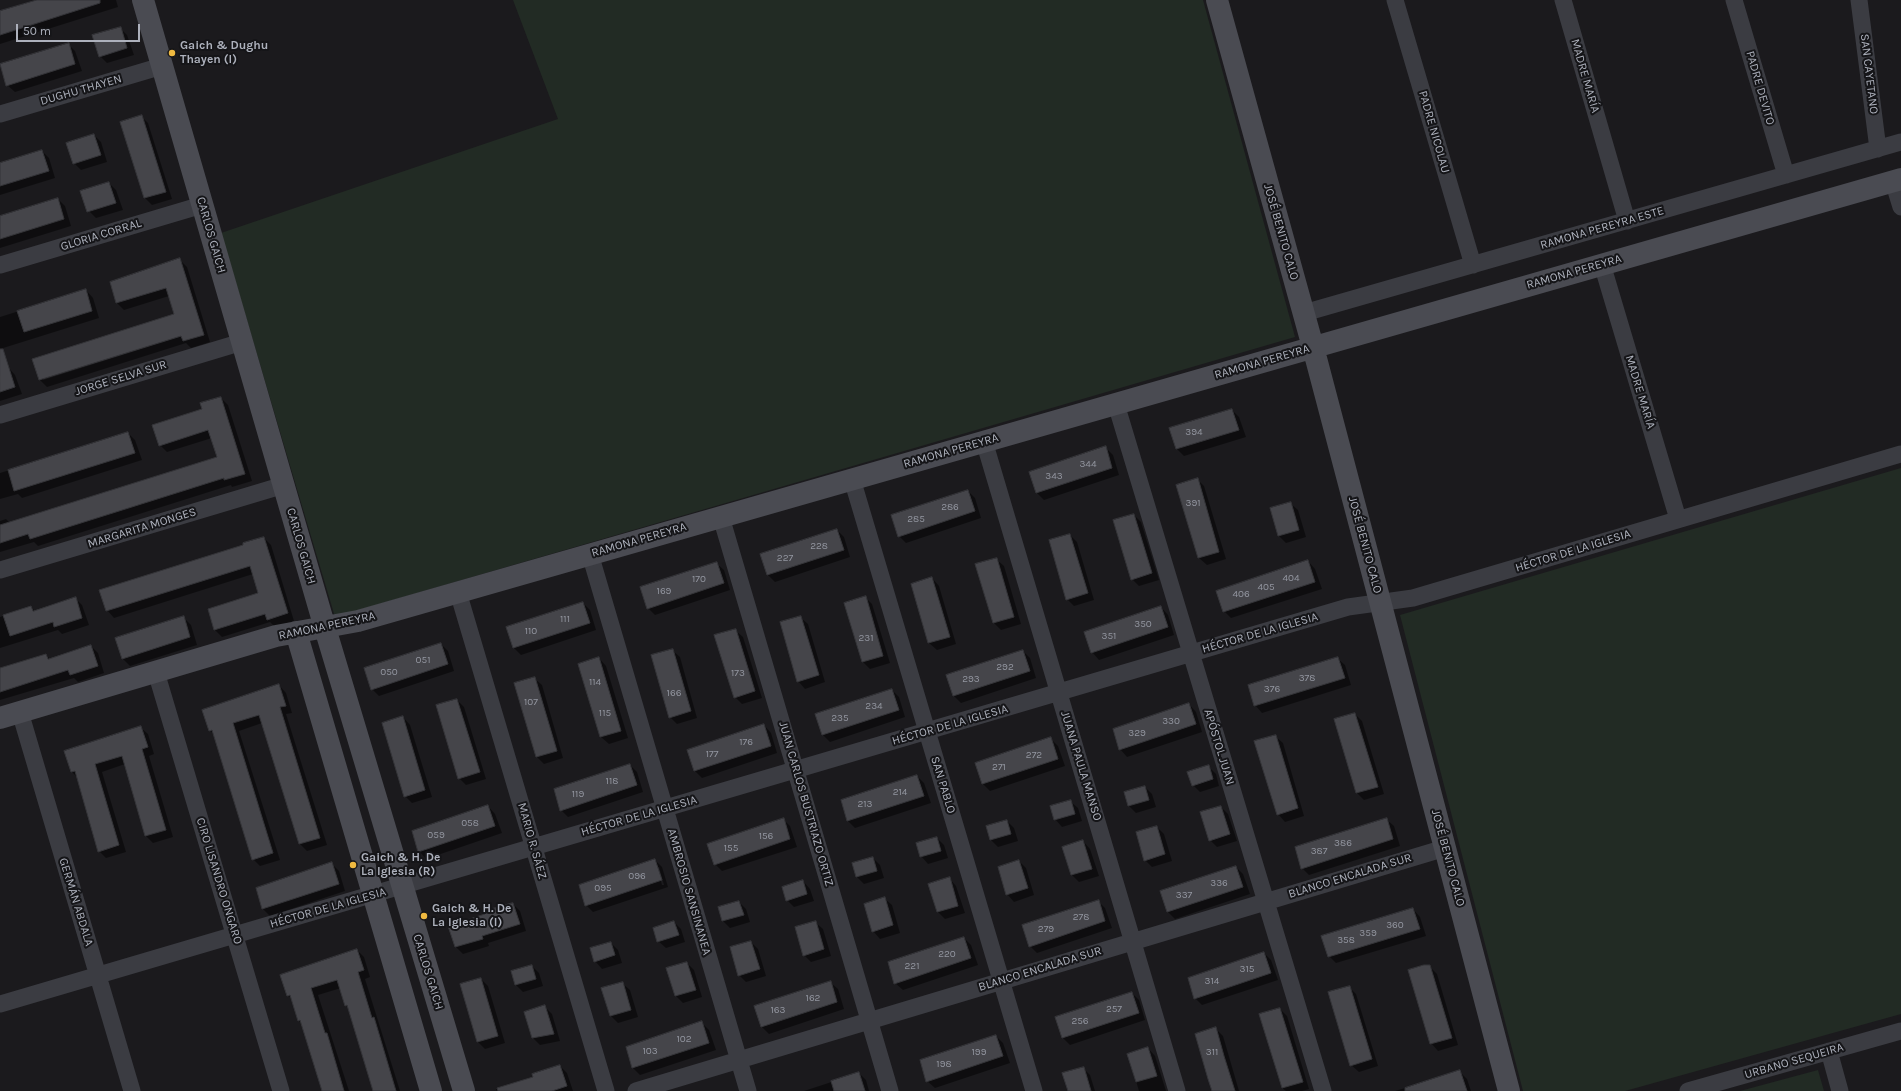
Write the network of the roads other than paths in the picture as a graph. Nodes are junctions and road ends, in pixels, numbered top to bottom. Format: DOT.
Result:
graph roads {
  1 [pos="143,0"];
  2 [pos="1217,0"];
  3 [pos="1395,0"];
  4 [pos="1563,0"];
  5 [pos="1734,0"];
  6 [pos="1860,0"];
  7 [pos="162,66"];
  8 [pos="0,114"];
  9 [pos="1901,142"];
  10 [pos="1878,149"];
  11 [pos="1786,175"];
  12 [pos="1897,180"];
  13 [pos="202,205"];
  14 [pos="1901,206"];
  15 [pos="1628,221"];
  16 [pos="1602,264"];
  17 [pos="0,265"];
  18 [pos="1473,265"];
  19 [pos="1304,313"];
  20 [pos="242,342"];
  21 [pos="1313,347"];
  22 [pos="1116,404"];
  23 [pos="0,415"];
  24 [pos="984,441"];
  25 [pos="1901,454"];
  26 [pos="852,479"];
  27 [pos="284,485"];
  28 [pos="721,517"];
  29 [pos="1678,519"];
  30 [pos="590,554"];
  31 [pos="0,570"];
  32 [pos="458,592"];
  33 [pos="1381,603"];
  34 [pos="325,628"];
  35 [pos="296,632"];
  36 [pos="1191,654"];
  37 [pos="156,672"];
  38 [pos="1059,693"];
  39 [pos="10,715"];
  40 [pos="927,731"];
  41 [pos="796,770"];
  42 [pos="665,808"];
  43 [pos="534,847"];
  44 [pos="1445,848"];
  45 [pos="402,886"];
  46 [pos="373,894"];
  47 [pos="1266,902"];
  48 [pos="235,935"];
  49 [pos="1133,942"];
  50 [pos="98,975"];
  51 [pos="1001,981"];
  52 [pos="0,1004"];
  53 [pos="870,1021"];
  54 [pos="1901,1031"];
  55 [pos="1829,1051"];
  56 [pos="739,1060"];
  57 [pos="132,1091"];
  58 [pos="281,1091"];
  59 [pos="431,1091"];
  60 [pos="464,1091"];
  61 [pos="606,1091"];
  62 [pos="636,1091"];
  63 [pos="748,1091"];
  64 [pos="890,1091"];
  65 [pos="1034,1091"];
  66 [pos="1177,1091"];
  67 [pos="1323,1091"];
  68 [pos="1509,1091"];
  69 [pos="1688,1091"];
  70 [pos="1840,1091"];
  1 -- 7 [label="street, CARLOS GAICH"];
  2 -- 19 [label="street, JOSÉ BENITO CALO"];
  3 -- 18 [label="street, PADRE NICOLAU"];
  4 -- 15 [label="street, MADRE MARÍA"];
  5 -- 11 [label="street, PADRE DEVITO"];
  6 -- 10 [label="street, SAN CAYETANO"];
  7 -- 8 [label="street, DUGHU THAYEN"];
  7 -- 13 [label="street, CARLOS GAICH"];
  9 -- 10 [label="street, RAMONA PEREYRA ESTE"];
  10 -- 11 [label="street, RAMONA PEREYRA ESTE"];
  11 -- 15 [label="street, RAMONA PEREYRA ESTE"];
  12 -- 14 [label="street"];
  12 -- 16 [label="street, RAMONA PEREYRA"];
  13 -- 17 [label="street, GLORIA CORRAL"];
  13 -- 20 [label="street, CARLOS GAICH"];
  15 -- 18 [label="street, RAMONA PEREYRA ESTE"];
  16 -- 21 [label="street, RAMONA PEREYRA"];
  16 -- 29 [label="street, MADRE MARÍA"];
  18 -- 19 [label="street, RAMONA PEREYRA ESTE"];
  19 -- 21 [label="street, JOSÉ BENITO CALO"];
  20 -- 23 [label="street, JORGE SELVA SUR"];
  20 -- 27 [label="street, CARLOS GAICH"];
  21 -- 22 [label="street, RAMONA PEREYRA"];
  21 -- 33 [label="street, JOSÉ BENITO CALO"];
  22 -- 24 [label="street, RAMONA PEREYRA"];
  22 -- 36 [label="street, APÓSTOL JUAN"];
  24 -- 26 [label="street, RAMONA PEREYRA"];
  24 -- 38 [label="street, JUANA PAULA MANSO"];
  25 -- 29 [label="street, HÉCTOR DE LA IGLESIA"];
  26 -- 28 [label="street, RAMONA PEREYRA"];
  26 -- 40 [label="street, SAN PABLO"];
  27 -- 31 [label="street, MARGARITA MONGES"];
  27 -- 34 [label="street, CARLOS GAICH"];
  28 -- 30 [label="street, RAMONA PEREYRA"];
  28 -- 41 [label="street, JUAN CARLOS BUSTRIAZO ORTIZ"];
  29 -- 33 [label="street, HÉCTOR DE LA IGLESIA"];
  30 -- 32 [label="street, RAMONA PEREYRA"];
  30 -- 42 [label="street, AMBROSIO SANSINANEA"];
  32 -- 34 [label="street, RAMONA PEREYRA"];
  32 -- 43 [label="street, MARIO R. SÁEZ"];
  33 -- 36 [label="street, HÉCTOR DE LA IGLESIA"];
  33 -- 44 [label="street, JOSÉ BENITO CALO"];
  34 -- 35 [label="street, RAMONA PEREYRA"];
  34 -- 45 [label="street, CARLOS GAICH"];
  35 -- 37 [label="street, RAMONA PEREYRA"];
  35 -- 46 [label="street"];
  36 -- 38 [label="street, HÉCTOR DE LA IGLESIA"];
  36 -- 47 [label="street, APÓSTOL JUAN"];
  37 -- 39 [label="street, RAMONA PEREYRA"];
  37 -- 48 [label="street, CIRO LISANDRO ONGARO"];
  38 -- 40 [label="street, HÉCTOR DE LA IGLESIA"];
  38 -- 49 [label="street, JUANA PAULA MANSO"];
  39 -- 50 [label="street, GERMÁN ABDALA"];
  40 -- 41 [label="street, HÉCTOR DE LA IGLESIA"];
  40 -- 51 [label="street, SAN PABLO"];
  41 -- 42 [label="street, HÉCTOR DE LA IGLESIA"];
  41 -- 53 [label="street, JUAN CARLOS BUSTRIAZO ORTIZ"];
  42 -- 43 [label="street, HÉCTOR DE LA IGLESIA"];
  42 -- 56 [label="street, AMBROSIO SANSINANEA"];
  43 -- 45 [label="street, HÉCTOR DE LA IGLESIA"];
  43 -- 61 [label="street, MARIO R. SÁEZ"];
  44 -- 47 [label="street, BLANCO ENCALADA SUR"];
  44 -- 68 [label="street, JOSÉ BENITO CALO"];
  45 -- 46 [label="street, HÉCTOR DE LA IGLESIA"];
  45 -- 60 [label="street, CARLOS GAICH"];
  46 -- 48 [label="street, HÉCTOR DE LA IGLESIA"];
  46 -- 59 [label="street"];
  47 -- 49 [label="street, BLANCO ENCALADA SUR"];
  47 -- 67 [label="street, APÓSTOL JUAN"];
  48 -- 50 [label="street, HÉCTOR DE LA IGLESIA"];
  48 -- 58 [label="street, CIRO LISANDRO ONGARO"];
  49 -- 51 [label="street, BLANCO ENCALADA SUR"];
  49 -- 66 [label="street, JUANA PAULA MANSO"];
  50 -- 52 [label="street, HÉCTOR DE LA IGLESIA"];
  50 -- 57 [label="street, GERMÁN ABDALA"];
  51 -- 53 [label="street, BLANCO ENCALADA SUR"];
  51 -- 65 [label="street, SAN PABLO"];
  53 -- 56 [label="street, BLANCO ENCALADA SUR"];
  53 -- 64 [label="street, JUAN CARLOS BUSTRIAZO ORTIZ"];
  54 -- 55 [label="street, URBANO SEQUEIRA"];
  55 -- 69 [label="street, URBANO SEQUEIRA"];
  55 -- 70 [label="street"];
  56 -- 62 [label="street, BLANCO ENCALADA SUR"];
  56 -- 63 [label="street, AMBROSIO SANSINANEA"];
}
